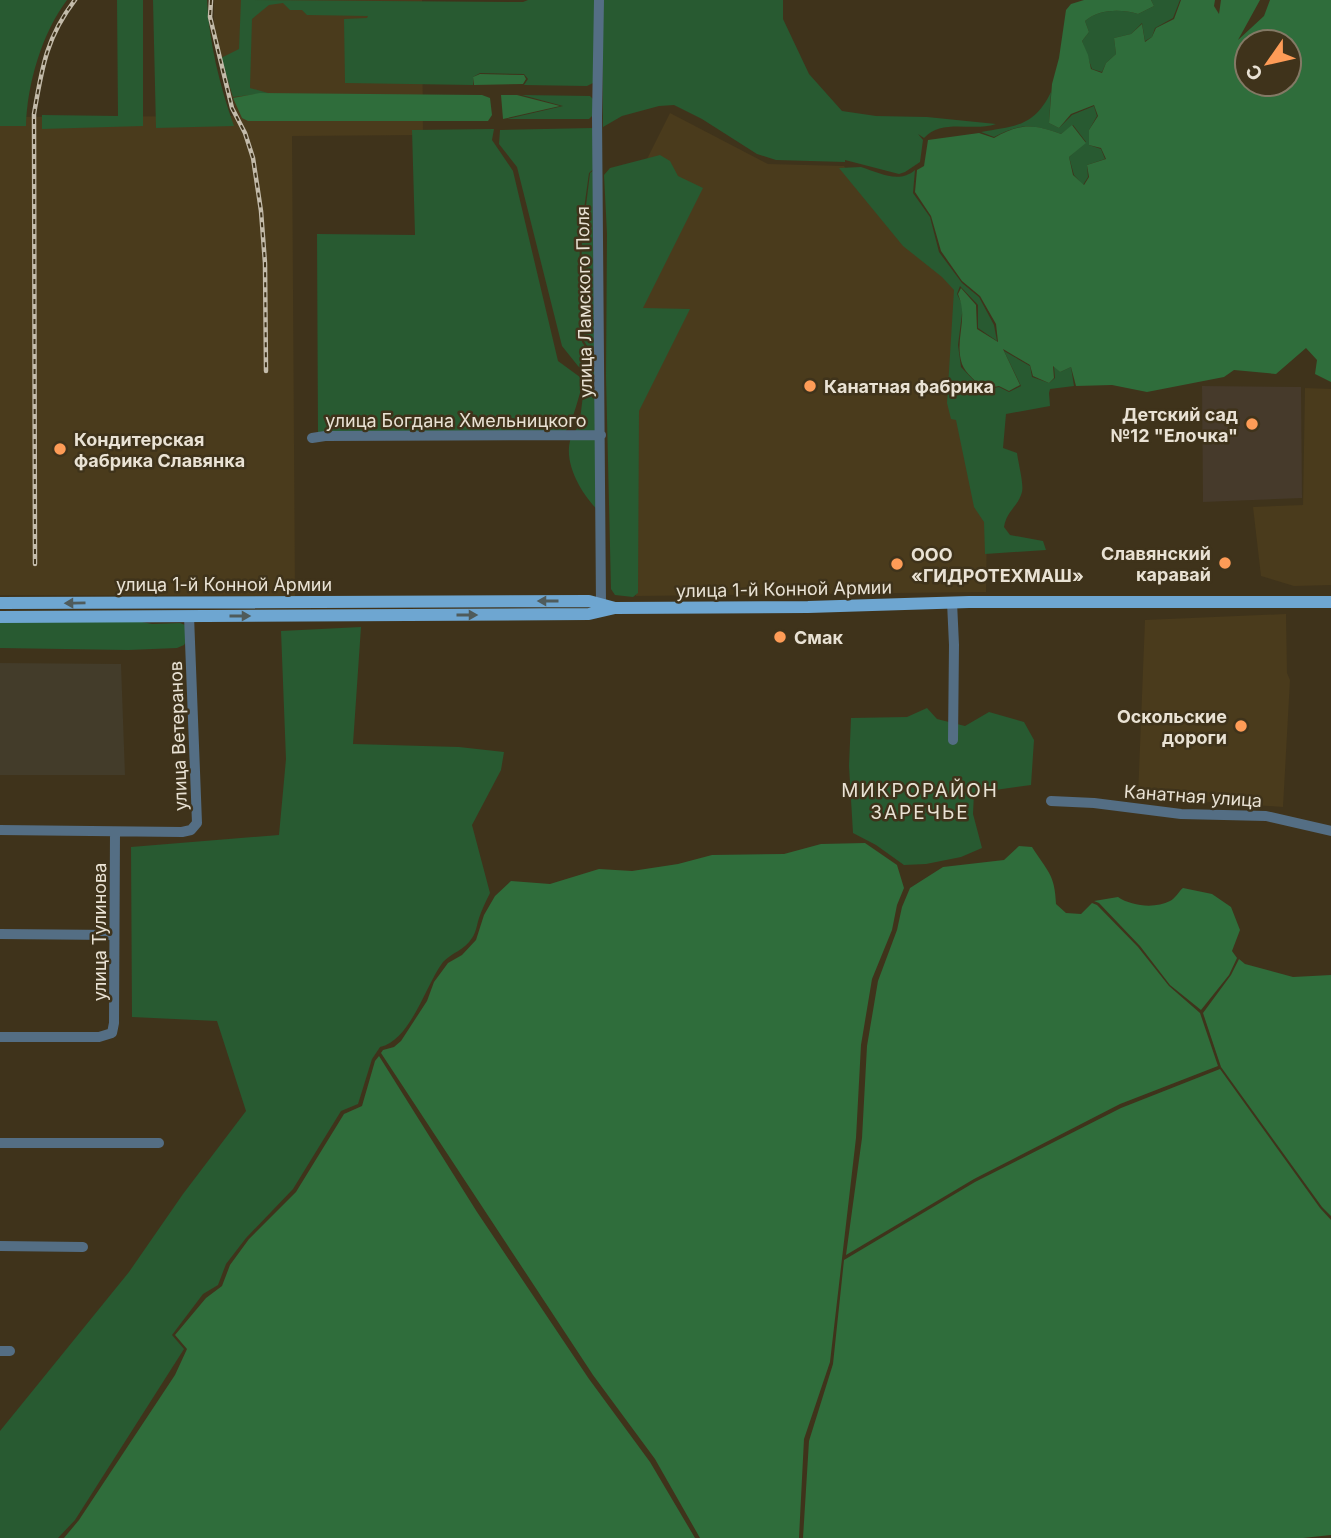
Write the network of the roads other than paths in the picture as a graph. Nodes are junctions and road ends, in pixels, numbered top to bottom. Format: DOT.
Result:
graph roads {
  1 [pos="599,0"];
  2 [pos="601,435"];
  3 [pos="312,438"];
  4 [pos="309,601"];
  5 [pos="193,602"];
  6 [pos="952,602"];
  7 [pos="1331,602"];
  8 [pos="0,603"];
  9 [pos="601,604"];
  10 [pos="615,608"];
  11 [pos="191,616"];
  12 [pos="309,616"];
  13 [pos="0,617"];
  14 [pos="953,740"];
  15 [pos="1051,801"];
  16 [pos="0,830"];
  17 [pos="1331,831"];
  18 [pos="115,832"];
  19 [pos="0,934"];
  20 [pos="114,935"];
  21 [pos="0,1037"];
  22 [pos="0,1143"];
  23 [pos="159,1143"];
  24 [pos="0,1246"];
  25 [pos="83,1247"];
  1 -- 2 [label="street, улица Ламского Поля"];
  2 -- 3 [label="street, улица Богдана Хмельницкого"];
  2 -- 9 [label="street, улица Ламского Поля"];
  4 -- 5 [label="main road, улица 1-й Конной Армии"];
  9 -- 4 [label="main road, улица 1-й Конной Армии, one-way"];
  4 -- 12 [label="main road"];
  5 -- 8 [label="main road, улица 1-й Конной Армии, one-way"];
  5 -- 11 [label="main road"];
  6 -- 7 [label="main road, улица 1-й Конной Армии"];
  6 -- 10 [label="main road, улица 1-й Конной Армии"];
  6 -- 14 [label="street"];
  9 -- 10 [label="main road, улица 1-й Конной Армии"];
  12 -- 10 [label="main road, улица 1-й Конной Армии, one-way"];
  11 -- 12 [label="main road, улица 1-й Конной Армии, one-way"];
  11 -- 13 [label="main road, улица 1-й Конной Армии"];
  11 -- 18 [label="street, улица Ветеранов"];
  15 -- 17 [label="street, Канатная улица"];
  16 -- 18 [label="street, улица Ветеранов"];
  18 -- 20 [label="street, улица Тулинова"];
  19 -- 20 [label="street"];
  20 -- 21 [label="street, улица Тулинова"];
  22 -- 23 [label="street"];
  24 -- 25 [label="street"];
}
